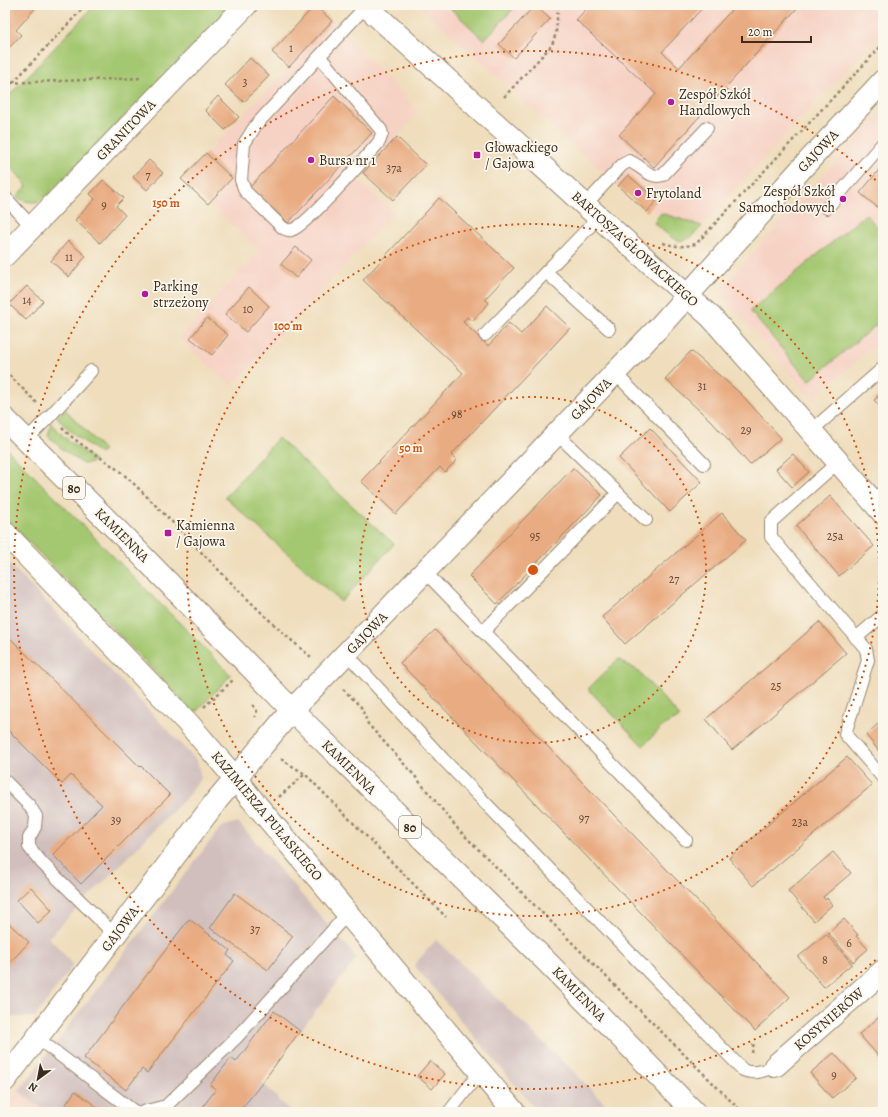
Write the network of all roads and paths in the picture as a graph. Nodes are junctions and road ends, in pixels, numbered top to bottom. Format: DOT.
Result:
graph roads {
  1 [pos="86,5"];
  2 [pos="246,5"];
  3 [pos="366,5"];
  4 [pos="558,5"];
  5 [pos="883,44"];
  6 [pos="320,57"];
  7 [pos="177,77"];
  8 [pos="883,81"];
  9 [pos="5,83"];
  10 [pos="12,83"];
  11 [pos="5,91"];
  12 [pos="504,97"];
  13 [pos="707,128"];
  14 [pos="883,143"];
  15 [pos="5,197"];
  16 [pos="827,208"];
  17 [pos="592,211"];
  18 [pos="32,227"];
  19 [pos="664,243"];
  20 [pos="5,255"];
  21 [pos="546,272"];
  22 [pos="687,296"];
  23 [pos="609,329"];
  24 [pos="485,335"];
  25 [pos="883,368"];
  26 [pos="5,370"];
  27 [pos="91,371"];
  28 [pos="615,373"];
  29 [pos="50,416"];
  30 [pos="5,419"];
  31 [pos="811,431"];
  32 [pos="557,434"];
  33 [pos="26,440"];
  34 [pos="838,462"];
  35 [pos="704,464"];
  36 [pos="618,493"];
  37 [pos="883,513"];
  38 [pos="646,520"];
  39 [pos="5,533"];
  40 [pos="425,572"];
  41 [pos="883,615"];
  42 [pos="483,632"];
  43 [pos="856,638"];
  44 [pos="347,654"];
  45 [pos="314,660"];
  46 [pos="339,685"];
  47 [pos="252,702"];
  48 [pos="292,710"];
  49 [pos="262,745"];
  50 [pos="235,778"];
  51 [pos="883,778"];
  52 [pos="5,781"];
  53 [pos="686,840"];
  54 [pos="348,913"];
  55 [pos="446,917"];
  56 [pos="115,935"];
  57 [pos="883,971"];
  58 [pos="37,1038"];
  59 [pos="775,1066"];
  60 [pos="481,1071"];
  61 [pos="5,1080"];
  62 [pos="135,1112"];
  63 [pos="143,1112"];
  64 [pos="449,1112"];
  65 [pos="514,1112"];
  66 [pos="694,1112"];
  67 [pos="742,1112"];
  1 -- 10 [label="path"];
  2 -- 7 [label="street, GRANITOWA"];
  3 -- 6 [label="lane"];
  3 -- 17 [label="street, BARTOSZA GŁOWACKIEGO"];
  4 -- 12 [label="path"];
  5 -- 19 [label="path"];
  6 -- 6 [label="lane"];
  7 -- 10 [label="path"];
  7 -- 18 [label="street, GRANITOWA"];
  8 -- 22 [label="street, GAJOWA"];
  9 -- 10 [label="path"];
  10 -- 11 [label="path"];
  13 -- 17 [label="lane"];
  14 -- 16 [label="lane"];
  15 -- 18 [label="lane"];
  17 -- 21 [label="lane"];
  17 -- 22 [label="street, BARTOSZA GŁOWACKIEGO"];
  18 -- 20 [label="street, GRANITOWA"];
  21 -- 23 [label="lane"];
  21 -- 24 [label="lane"];
  22 -- 28 [label="street, GAJOWA"];
  22 -- 31 [label="street, BARTOSZA GŁOWACKIEGO"];
  25 -- 31 [label="lane"];
  26 -- 29 [label="path"];
  27 -- 29 [label="lane"];
  28 -- 32 [label="street, GAJOWA"];
  28 -- 35 [label="lane"];
  29 -- 33 [label="lane"];
  29 -- 45 [label="path"];
  30 -- 33 [label="street, KAMIENNA / 80"];
  31 -- 34 [label="street, BARTOSZA GŁOWACKIEGO"];
  32 -- 36 [label="lane"];
  32 -- 40 [label="street, GAJOWA"];
  33 -- 48 [label="street, KAMIENNA / 80"];
  34 -- 37 [label="street, BARTOSZA GŁOWACKIEGO"];
  34 -- 43 [label="lane"];
  36 -- 38 [label="lane"];
  36 -- 42 [label="lane"];
  39 -- 50 [label="street, KAZIMIERZA PUŁASKIEGO"];
  40 -- 42 [label="lane"];
  40 -- 44 [label="street, GAJOWA"];
  41 -- 43 [label="lane"];
  42 -- 53 [label="lane"];
  43 -- 51 [label="lane"];
  44 -- 48 [label="street, GAJOWA"];
  44 -- 59 [label="lane"];
  46 -- 67 [label="path"];
  47 -- 49 [label="path"];
  48 -- 49 [label="street, GAJOWA"];
  48 -- 66 [label="street, KAMIENNA / 80"];
  49 -- 50 [label="street, GAJOWA"];
  49 -- 55 [label="path"];
  50 -- 54 [label="street, KAZIMIERZA PUŁASKIEGO"];
  50 -- 56 [label="street, GAJOWA"];
  52 -- 56 [label="lane"];
  54 -- 60 [label="street, KAZIMIERZA PUŁASKIEGO"];
  54 -- 63 [label="lane"];
  56 -- 58 [label="street, GAJOWA"];
  57 -- 59 [label="street, KOSYNIERÓW"];
  58 -- 61 [label="street, GAJOWA"];
  58 -- 62 [label="lane"];
  60 -- 64 [label="lane"];
  60 -- 65 [label="street, KAZIMIERZA PUŁASKIEGO"];
}
